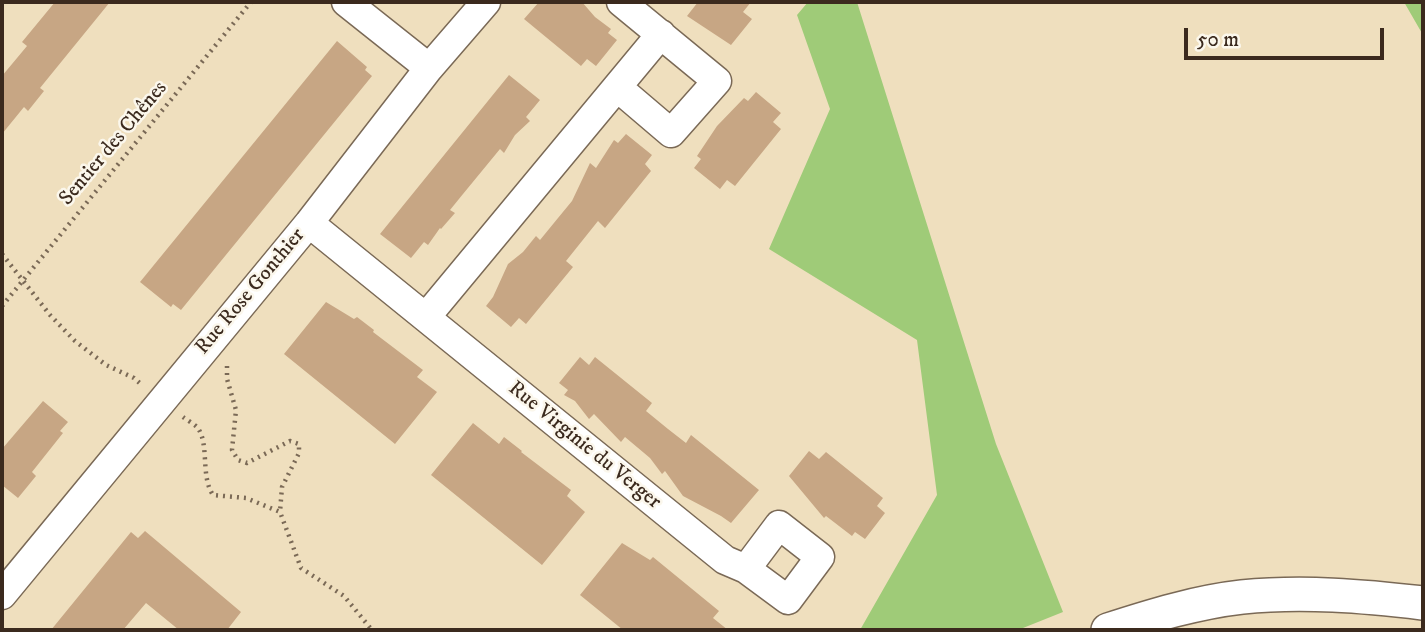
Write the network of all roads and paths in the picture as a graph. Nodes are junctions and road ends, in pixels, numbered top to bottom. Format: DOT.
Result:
graph roads {
  1 [pos="251,2"];
  2 [pos="346,2"];
  3 [pos="486,2"];
  4 [pos="621,2"];
  5 [pos="661,34"];
  6 [pos="429,68"];
  7 [pos="617,87"];
  8 [pos="309,223"];
  9 [pos="2,254"];
  10 [pos="23,281"];
  11 [pos="2,306"];
  12 [pos="426,317"];
  13 [pos="217,332"];
  14 [pos="161,401"];
  15 [pos="280,512"];
  16 [pos="746,569"];
  17 [pos="2,595"];
  18 [pos="1423,603"];
  19 [pos="372,630"];
  20 [pos="1108,630"];
  1 -- 10 [label="path, Sentier des Chênes"];
  2 -- 6 [label="street"];
  3 -- 6 [label="street"];
  4 -- 5 [label="street"];
  5 -- 7 [label="street"];
  5 -- 7 [label="street"];
  6 -- 8 [label="street, Rue Rose Gonthier"];
  7 -- 12 [label="street"];
  8 -- 12 [label="street, Rue Virginie du Verger"];
  8 -- 13 [label="street, Rue Rose Gonthier"];
  9 -- 10 [label="path"];
  10 -- 11 [label="path, Sentier des Chênes"];
  10 -- 14 [label="path"];
  12 -- 16 [label="street, Rue Virginie du Verger"];
  13 -- 14 [label="street, Rue Rose Gonthier"];
  13 -- 15 [label="path"];
  14 -- 15 [label="path"];
  14 -- 17 [label="street, Rue Rose Gonthier"];
  15 -- 19 [label="path"];
  18 -- 20 [label="street"];
}
